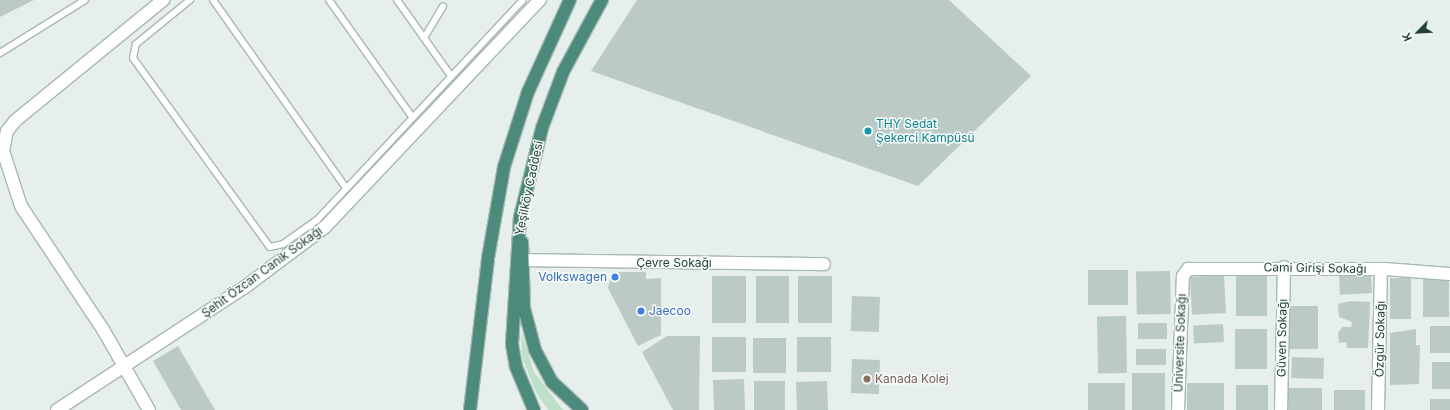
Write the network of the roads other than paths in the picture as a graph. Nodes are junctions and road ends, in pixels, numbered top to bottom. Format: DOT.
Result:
graph roads {
  1 [pos="85,0"];
  2 [pos="163,0"];
  3 [pos="190,0"];
  4 [pos="212,0"];
  5 [pos="329,0"];
  6 [pos="397,0"];
  7 [pos="523,0"];
  8 [pos="540,0"];
  9 [pos="570,0"];
  10 [pos="602,0"];
  11 [pos="443,6"];
  12 [pos="424,38"];
  13 [pos="0,53"];
  14 [pos="451,76"];
  15 [pos="412,117"];
  16 [pos="346,188"];
  17 [pos="520,218"];
  18 [pos="524,260"];
  19 [pos="824,264"];
  20 [pos="1284,267"];
  21 [pos="1381,269"];
  22 [pos="1450,274"];
  23 [pos="1183,276"];
  24 [pos="125,366"];
  25 [pos="57,410"];
  26 [pos="149,410"];
  27 [pos="470,410"];
  28 [pos="534,410"];
  29 [pos="582,410"];
  30 [pos="1178,410"];
  31 [pos="1281,410"];
  32 [pos="1378,410"];
  1 -- 13 [label="lane"];
  2 -- 24 [label="street"];
  3 -- 16 [label="lane"];
  4 -- 16 [label="lane"];
  5 -- 15 [label="lane"];
  6 -- 12 [label="lane"];
  7 -- 14 [label="lane"];
  8 -- 24 [label="street, Şehit Özcan Canik Sokağı"];
  9 -- 27 [label="highway"];
  10 -- 17 [label="highway, Yeşilköy Caddesi"];
  11 -- 12 [label="lane"];
  12 -- 14 [label="lane"];
  14 -- 15 [label="lane"];
  15 -- 16 [label="lane"];
  17 -- 18 [label="highway"];
  17 -- 28 [label="highway, Yeşilköy Caddesi"];
  18 -- 19 [label="street, Çevre Sokağı"];
  18 -- 29 [label="highway"];
  20 -- 21 [label="street, Cami Girişi Sokağı"];
  20 -- 23 [label="street, Cami Girişi Sokağı"];
  20 -- 31 [label="street, Güven Sokağı"];
  21 -- 22 [label="street, Cami Girişi Sokağı"];
  21 -- 32 [label="street, Özgür Sokağı"];
  23 -- 30 [label="street, Üniversite Sokağı"];
  24 -- 25 [label="street, Şehit Özcan Canik Sokağı"];
  24 -- 26 [label="street"];
}
